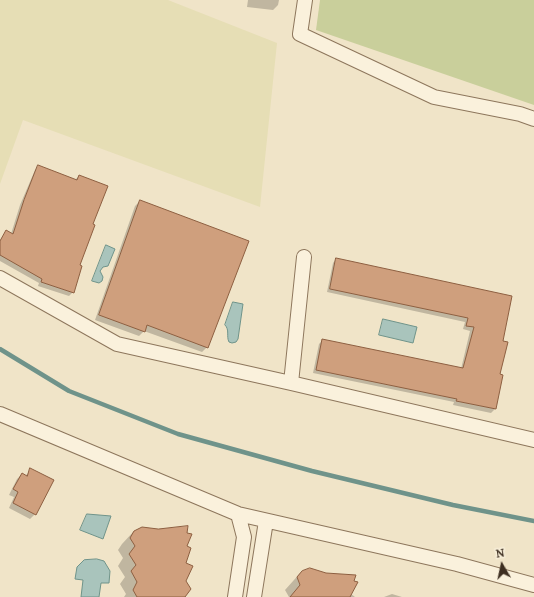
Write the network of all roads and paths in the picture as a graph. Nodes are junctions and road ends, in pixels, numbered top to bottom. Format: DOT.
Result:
graph roads {
  1 [pos="306,0"];
  2 [pos="534,119"];
  3 [pos="304,257"];
  4 [pos="0,278"];
  5 [pos="291,382"];
  6 [pos="0,414"];
  7 [pos="534,440"];
  8 [pos="238,514"];
  9 [pos="266,521"];
  10 [pos="534,585"];
  11 [pos="235,597"];
  12 [pos="254,597"];
  1 -- 2 [label="street"];
  3 -- 5 [label="street"];
  4 -- 5 [label="street"];
  5 -- 7 [label="street"];
  6 -- 8 [label="street"];
  8 -- 9 [label="street"];
  8 -- 11 [label="street"];
  9 -- 10 [label="street"];
  9 -- 12 [label="street"];
}
